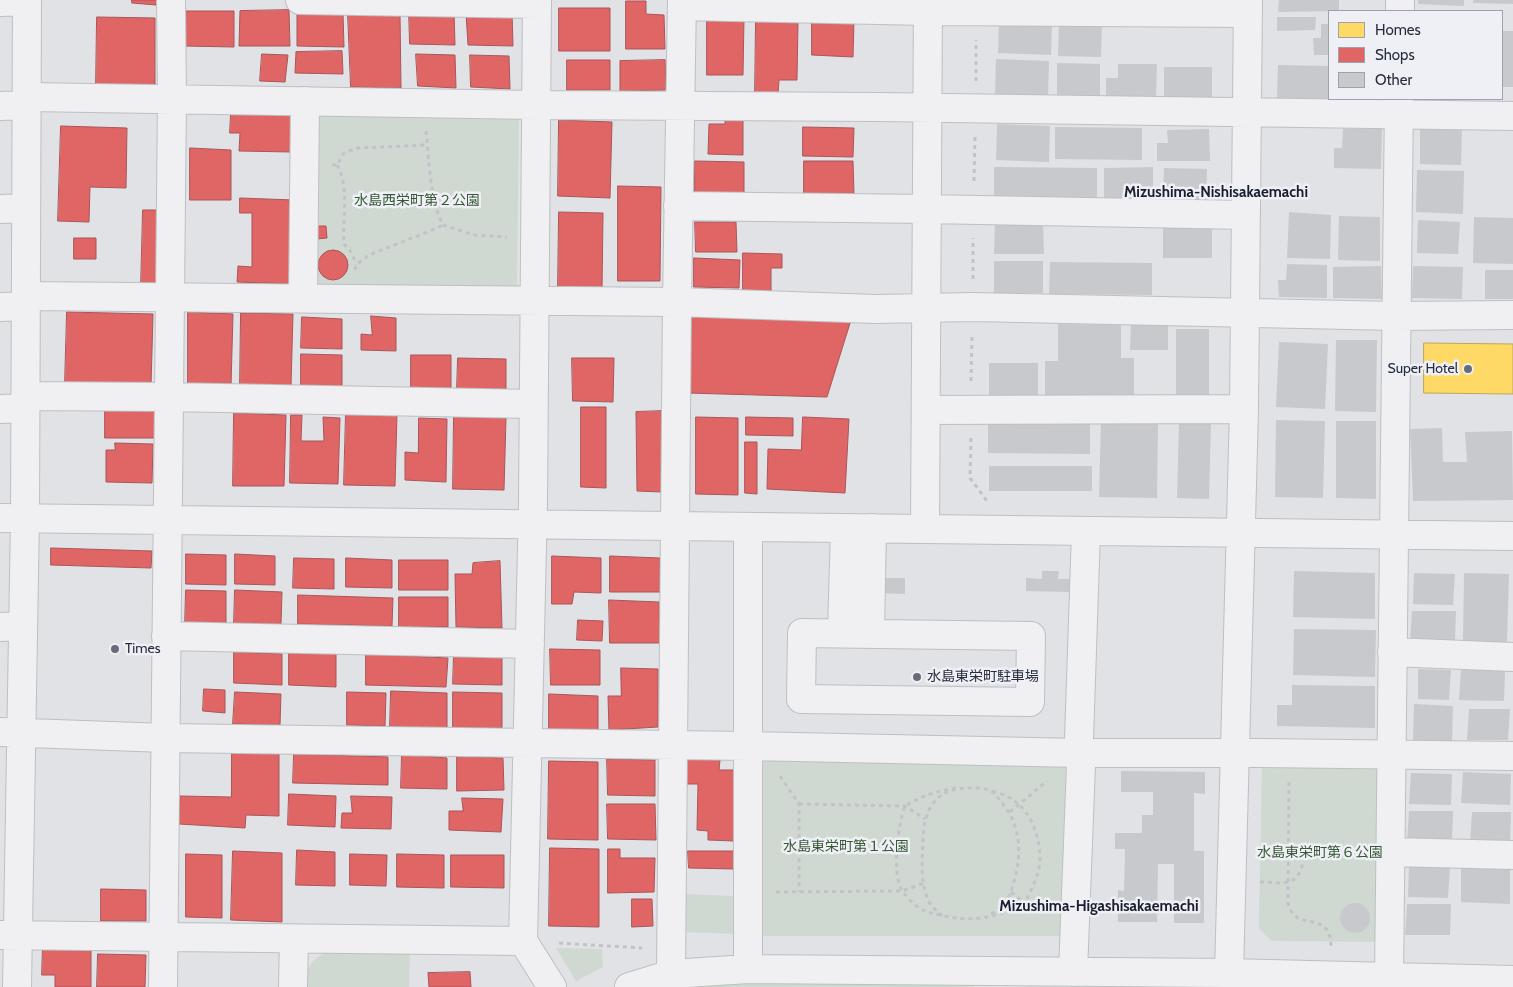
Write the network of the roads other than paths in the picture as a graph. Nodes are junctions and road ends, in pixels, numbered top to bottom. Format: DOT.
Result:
graph roads {
  1 [pos="27,0"];
  2 [pos="171,0"];
  3 [pos="300,0"];
  4 [pos="0,2"];
  5 [pos="537,2"];
  6 [pos="682,3"];
  7 [pos="928,5"];
  8 [pos="1248,7"];
  9 [pos="172,99"];
  10 [pos="27,101"];
  11 [pos="305,101"];
  12 [pos="536,105"];
  13 [pos="0,106"];
  14 [pos="680,106"];
  15 [pos="1399,106"];
  16 [pos="928,108"];
  17 [pos="1247,113"];
  18 [pos="1513,116"];
  19 [pos="678,206"];
  20 [pos="13,209"];
  21 [pos="927,209"];
  22 [pos="1246,216"];
  23 [pos="170,297"];
  24 [pos="303,298"];
  25 [pos="535,300"];
  26 [pos="677,302"];
  27 [pos="17,303"];
  28 [pos="927,307"];
  29 [pos="1245,312"];
  30 [pos="1513,315"];
  31 [pos="1396,316"];
  32 [pos="169,397"];
  33 [pos="533,404"];
  34 [pos="17,405"];
  35 [pos="1244,409"];
  36 [pos="926,410"];
  37 [pos="12,518"];
  38 [pos="168,519"];
  39 [pos="533,525"];
  40 [pos="675,527"];
  41 [pos="748,528"];
  42 [pos="845,528"];
  43 [pos="872,528"];
  44 [pos="925,528"];
  45 [pos="1086,531"];
  46 [pos="1241,533"];
  47 [pos="1394,534"];
  48 [pos="1513,536"];
  49 [pos="11,626"];
  50 [pos="842,633"];
  51 [pos="870,634"];
  52 [pos="166,636"];
  53 [pos="530,644"];
  54 [pos="1392,652"];
  55 [pos="1513,657"];
  56 [pos="10,732"];
  57 [pos="166,738"];
  58 [pos="528,744"];
  59 [pos="674,745"];
  60 [pos="748,746"];
  61 [pos="1080,753"];
  62 [pos="1236,753"];
  63 [pos="1391,756"];
  64 [pos="1513,756"];
  65 [pos="1390,852"];
  66 [pos="1513,855"];
  67 [pos="9,935"];
  68 [pos="164,938"];
  69 [pos="294,939"];
  70 [pos="523,941"];
  71 [pos="671,962"];
  72 [pos="748,969"];
  73 [pos="1073,972"];
  74 [pos="1389,977"];
  75 [pos="1226,978"];
  76 [pos="1029,979"];
  77 [pos="1513,980"];
  78 [pos="1486,983"];
  79 [pos="17,987"];
  80 [pos="163,987"];
  81 [pos="293,987"];
  82 [pos="552,987"];
  83 [pos="629,987"];
  1 -- 4 [label="street"];
  1 -- 10 [label="street"];
  2 -- 9 [label="street"];
  3 -- 5 [label="street"];
  5 -- 12 [label="street"];
  6 -- 7 [label="street"];
  6 -- 14 [label="street"];
  7 -- 8 [label="street"];
  7 -- 16 [label="street"];
  8 -- 17 [label="street"];
  9 -- 10 [label="street"];
  9 -- 11 [label="street"];
  9 -- 23 [label="street"];
  10 -- 13 [label="street"];
  10 -- 20 [label="street"];
  11 -- 12 [label="street"];
  11 -- 24 [label="street"];
  12 -- 14 [label="street"];
  12 -- 25 [label="street"];
  14 -- 16 [label="street"];
  14 -- 19 [label="street"];
  15 -- 17 [label="street"];
  15 -- 18 [label="street"];
  15 -- 31 [label="street"];
  16 -- 17 [label="street"];
  16 -- 21 [label="street"];
  17 -- 22 [label="street"];
  19 -- 21 [label="street"];
  19 -- 26 [label="street"];
  20 -- 27 [label="street"];
  21 -- 22 [label="street"];
  21 -- 28 [label="street"];
  22 -- 29 [label="street"];
  23 -- 24 [label="street"];
  23 -- 27 [label="street"];
  23 -- 32 [label="street"];
  24 -- 25 [label="street"];
  25 -- 26 [label="street"];
  25 -- 33 [label="street"];
  26 -- 28 [label="street"];
  26 -- 40 [label="street"];
  27 -- 34 [label="street"];
  28 -- 29 [label="street"];
  28 -- 36 [label="street"];
  29 -- 31 [label="street"];
  29 -- 35 [label="street"];
  30 -- 31 [label="street"];
  31 -- 47 [label="street"];
  32 -- 33 [label="street"];
  32 -- 34 [label="street"];
  32 -- 38 [label="street"];
  33 -- 39 [label="street"];
  34 -- 37 [label="street"];
  35 -- 36 [label="street"];
  35 -- 46 [label="street"];
  36 -- 44 [label="street"];
  37 -- 38 [label="street"];
  37 -- 49 [label="street"];
  38 -- 39 [label="street"];
  38 -- 52 [label="street"];
  39 -- 40 [label="street"];
  39 -- 53 [label="street"];
  40 -- 41 [label="street"];
  40 -- 59 [label="street"];
  41 -- 42 [label="street"];
  41 -- 60 [label="street"];
  42 -- 43 [label="street"];
  42 -- 50 [label="street"];
  43 -- 44 [label="street"];
  43 -- 51 [label="street"];
  44 -- 45 [label="street"];
  45 -- 46 [label="street"];
  45 -- 61 [label="street"];
  46 -- 47 [label="street"];
  46 -- 62 [label="street"];
  47 -- 48 [label="street"];
  47 -- 54 [label="street"];
  49 -- 56 [label="street"];
  50 -- 51 [label="street"];
  50 -- 51 [label="street"];
  52 -- 53 [label="street"];
  52 -- 57 [label="street"];
  53 -- 58 [label="street"];
  54 -- 55 [label="street"];
  54 -- 63 [label="street"];
  56 -- 57 [label="street"];
  56 -- 67 [label="street"];
  57 -- 58 [label="street"];
  57 -- 68 [label="street"];
  58 -- 59 [label="street"];
  58 -- 70 [label="street"];
  59 -- 60 [label="street"];
  59 -- 71 [label="street"];
  60 -- 61 [label="street"];
  60 -- 72 [label="street"];
  61 -- 62 [label="street"];
  61 -- 73 [label="street"];
  62 -- 63 [label="street"];
  62 -- 75 [label="street"];
  63 -- 64 [label="street"];
  63 -- 65 [label="street"];
  65 -- 66 [label="street"];
  65 -- 74 [label="street"];
  67 -- 68 [label="street"];
  67 -- 79 [label="street"];
  68 -- 69 [label="street"];
  68 -- 80 [label="street"];
  69 -- 70 [label="street"];
  69 -- 81 [label="street"];
  70 -- 82 [label="street"];
  71 -- 72 [label="street"];
  71 -- 83 [label="street"];
  72 -- 76 [label="street"];
  73 -- 75 [label="street"];
  73 -- 76 [label="street"];
  74 -- 75 [label="street"];
  74 -- 78 [label="street"];
  77 -- 78 [label="street"];
}
